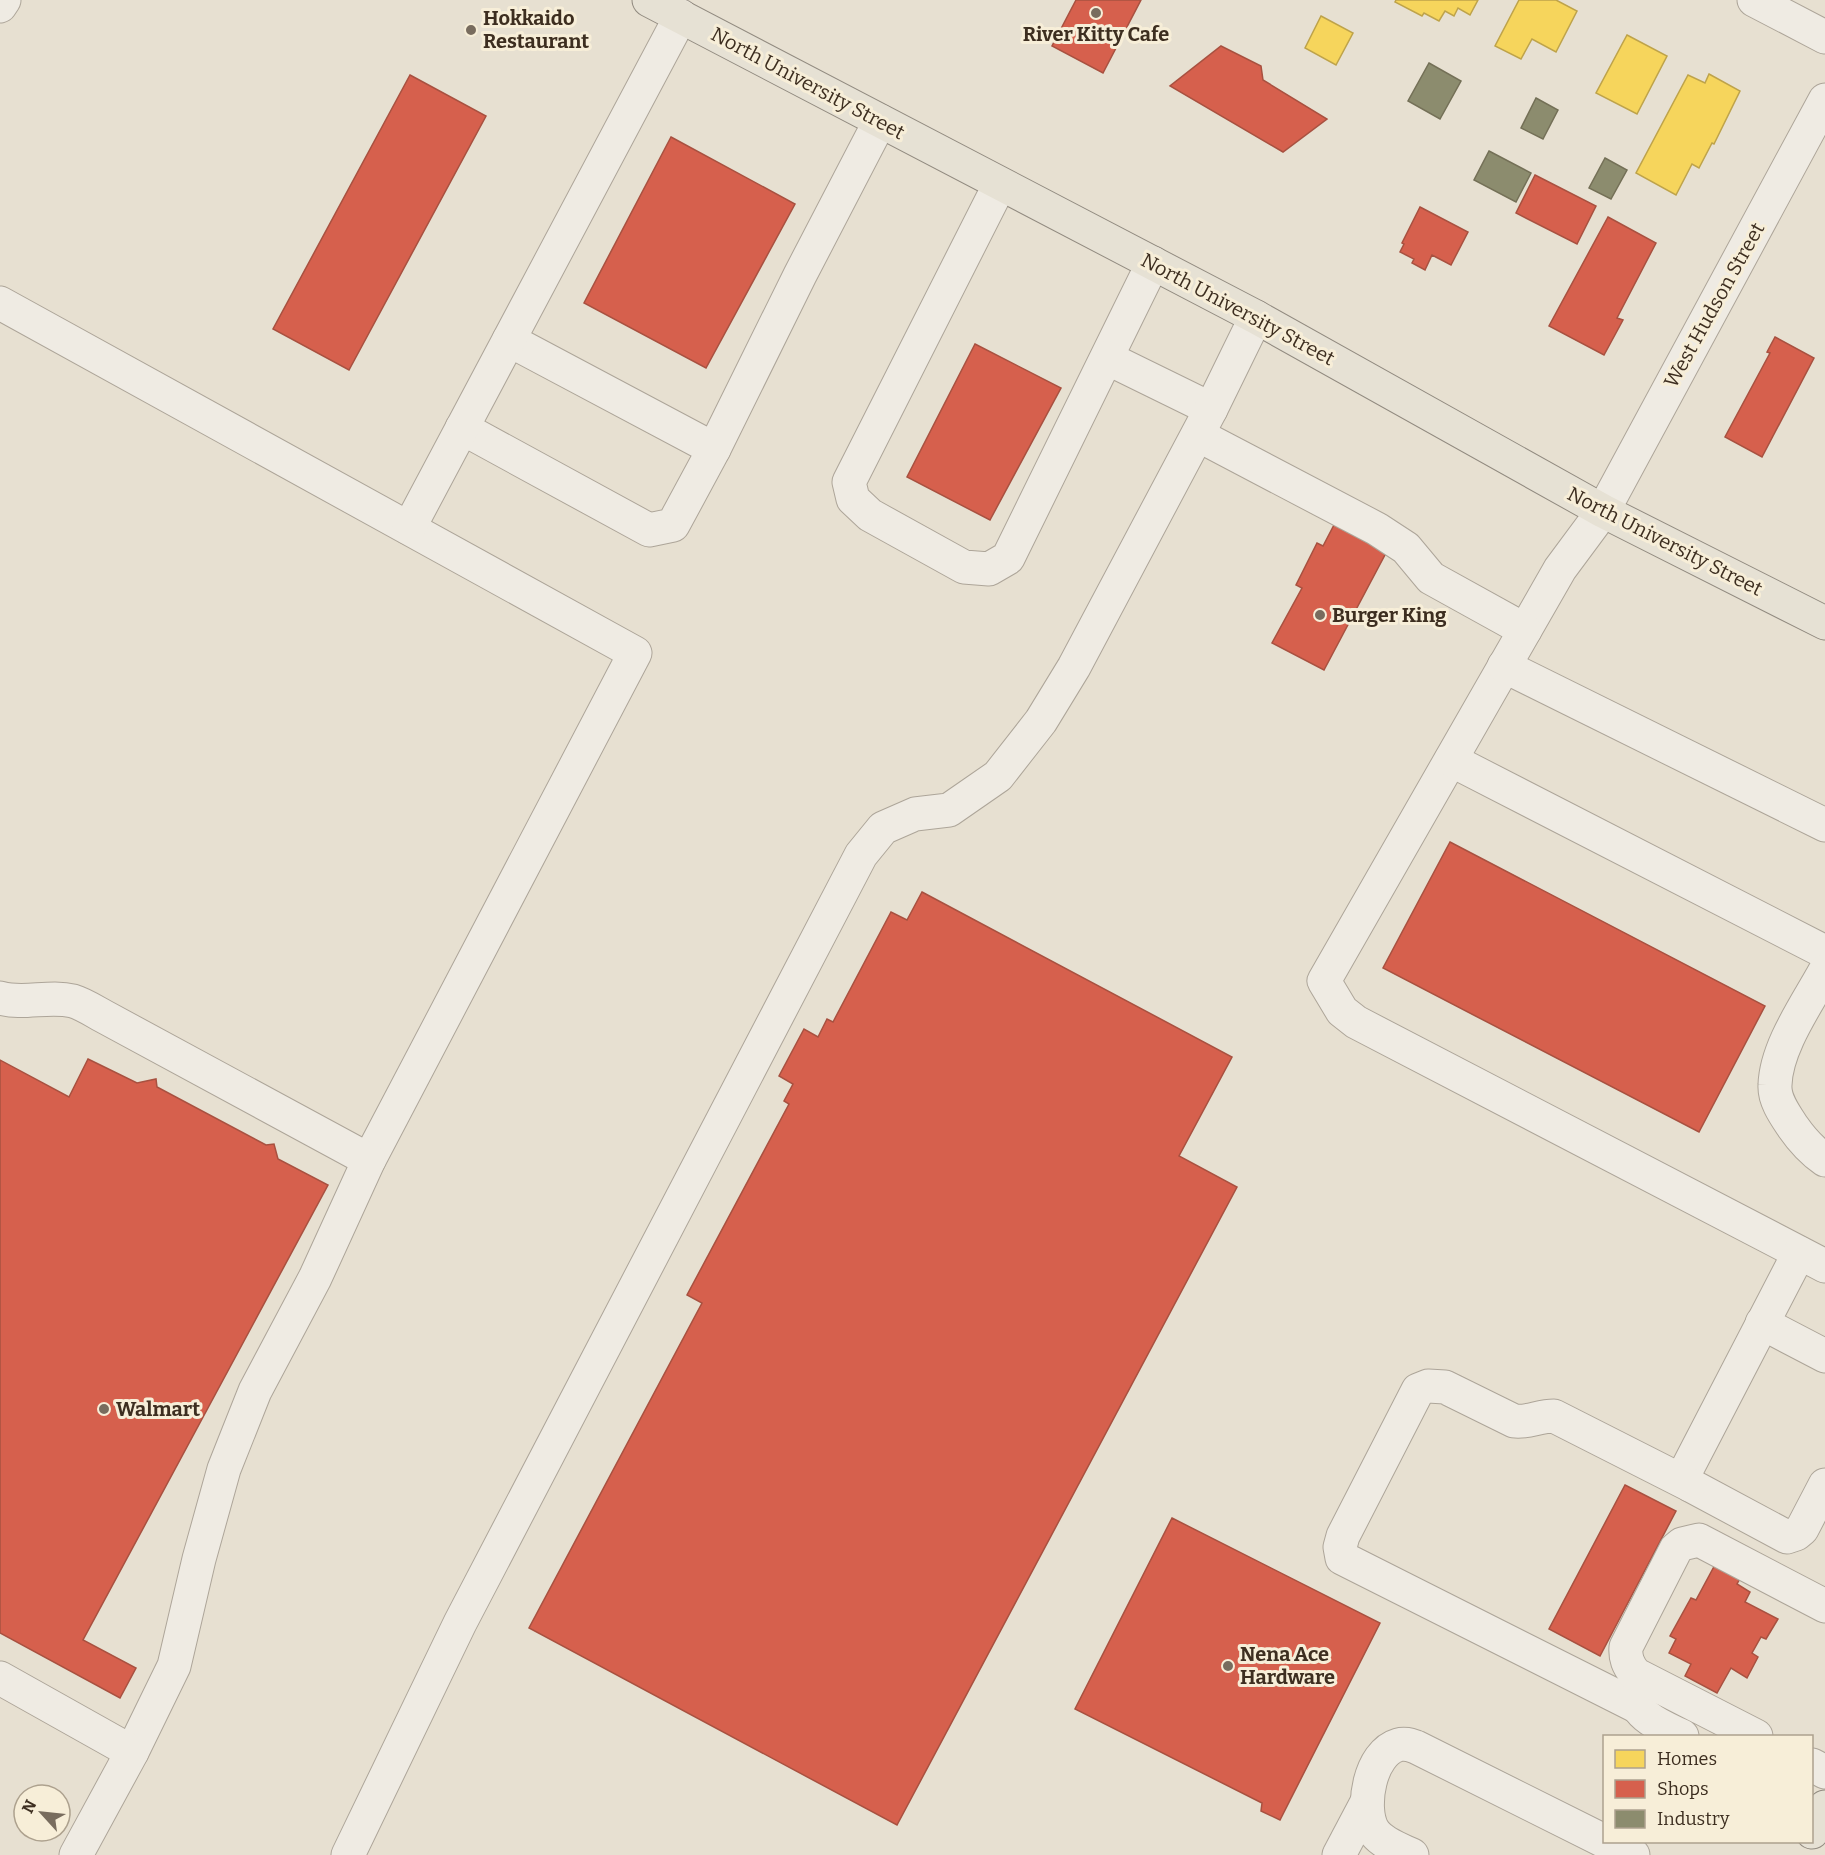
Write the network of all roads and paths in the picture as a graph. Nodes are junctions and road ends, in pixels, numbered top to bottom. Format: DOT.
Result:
graph roads {
  1 [pos="4,0"];
  2 [pos="649,0"];
  3 [pos="1754,0"];
  4 [pos="0,6"];
  5 [pos="681,16"];
  6 [pos="1825,37"];
  7 [pos="1825,100"];
  8 [pos="880,121"];
  9 [pos="1000,184"];
  10 [pos="1153,263"];
  11 [pos="0,303"];
  12 [pos="1256,317"];
  13 [pos="509,340"];
  14 [pos="1107,358"];
  15 [pos="1204,422"];
  16 [pos="462,428"];
  17 [pos="714,449"];
  18 [pos="1603,511"];
  19 [pos="409,528"];
  20 [pos="1825,623"];
  21 [pos="1525,630"];
  22 [pos="1504,666"];
  23 [pos="1451,760"];
  24 [pos="1825,825"];
  25 [pos="1825,952"];
  26 [pos="1825,971"];
  27 [pos="0,998"];
  28 [pos="369,1160"];
  29 [pos="1825,1160"];
  30 [pos="1812,1260"];
  31 [pos="1762,1323"];
  32 [pos="1825,1356"];
  33 [pos="1690,1485"];
  34 [pos="1825,1485"];
  35 [pos="1780,1533"];
  36 [pos="1761,1572"];
  37 [pos="1825,1606"];
  38 [pos="1635,1674"];
  39 [pos="0,1678"];
  40 [pos="1638,1707"];
  41 [pos="1678,1735"];
  42 [pos="1752,1735"];
  43 [pos="132,1752"];
  44 [pos="1366,1802"];
  45 [pos="1603,1840"];
  46 [pos="1609,1843"];
  47 [pos="76,1855"];
  48 [pos="348,1855"];
  49 [pos="1339,1855"];
  50 [pos="1412,1855"];
  51 [pos="1633,1855"];
  1 -- 4 [label="street"];
  2 -- 5 [label="main road, North University Street"];
  3 -- 6 [label="street"];
  5 -- 8 [label="main road, North University Street"];
  5 -- 13 [label="street"];
  7 -- 18 [label="street, West Hudson Street"];
  8 -- 9 [label="main road, North University Street"];
  8 -- 17 [label="street"];
  9 -- 10 [label="main road, North University Street"];
  9 -- 14 [label="street"];
  10 -- 12 [label="main road, North University Street"];
  10 -- 14 [label="street"];
  11 -- 19 [label="street"];
  12 -- 15 [label="street"];
  12 -- 18 [label="main road, North University Street"];
  13 -- 16 [label="street"];
  13 -- 17 [label="street"];
  14 -- 15 [label="street"];
  15 -- 21 [label="street"];
  15 -- 48 [label="street"];
  16 -- 17 [label="street"];
  16 -- 19 [label="street"];
  18 -- 20 [label="main road, North University Street"];
  18 -- 21 [label="street, West Hudson Street"];
  19 -- 28 [label="street"];
  21 -- 22 [label="street, West Hudson Street"];
  22 -- 23 [label="street, West Hudson Street"];
  22 -- 24 [label="street"];
  23 -- 25 [label="street"];
  23 -- 30 [label="street, West Hudson Street"];
  26 -- 29 [label="street"];
  27 -- 28 [label="street"];
  28 -- 43 [label="street"];
  30 -- 31 [label="street"];
  31 -- 32 [label="street"];
  31 -- 33 [label="street"];
  33 -- 35 [label="street"];
  33 -- 40 [label="street"];
  34 -- 35 [label="street"];
  35 -- 36 [label="street"];
  36 -- 37 [label="street"];
  36 -- 38 [label="street"];
  38 -- 40 [label="street"];
  38 -- 42 [label="street"];
  39 -- 43 [label="street"];
  40 -- 41 [label="street"];
  43 -- 47 [label="street"];
  44 -- 45 [label="street"];
  44 -- 49 [label="street"];
  44 -- 50 [label="street"];
  46 -- 51 [label="street"];
}
